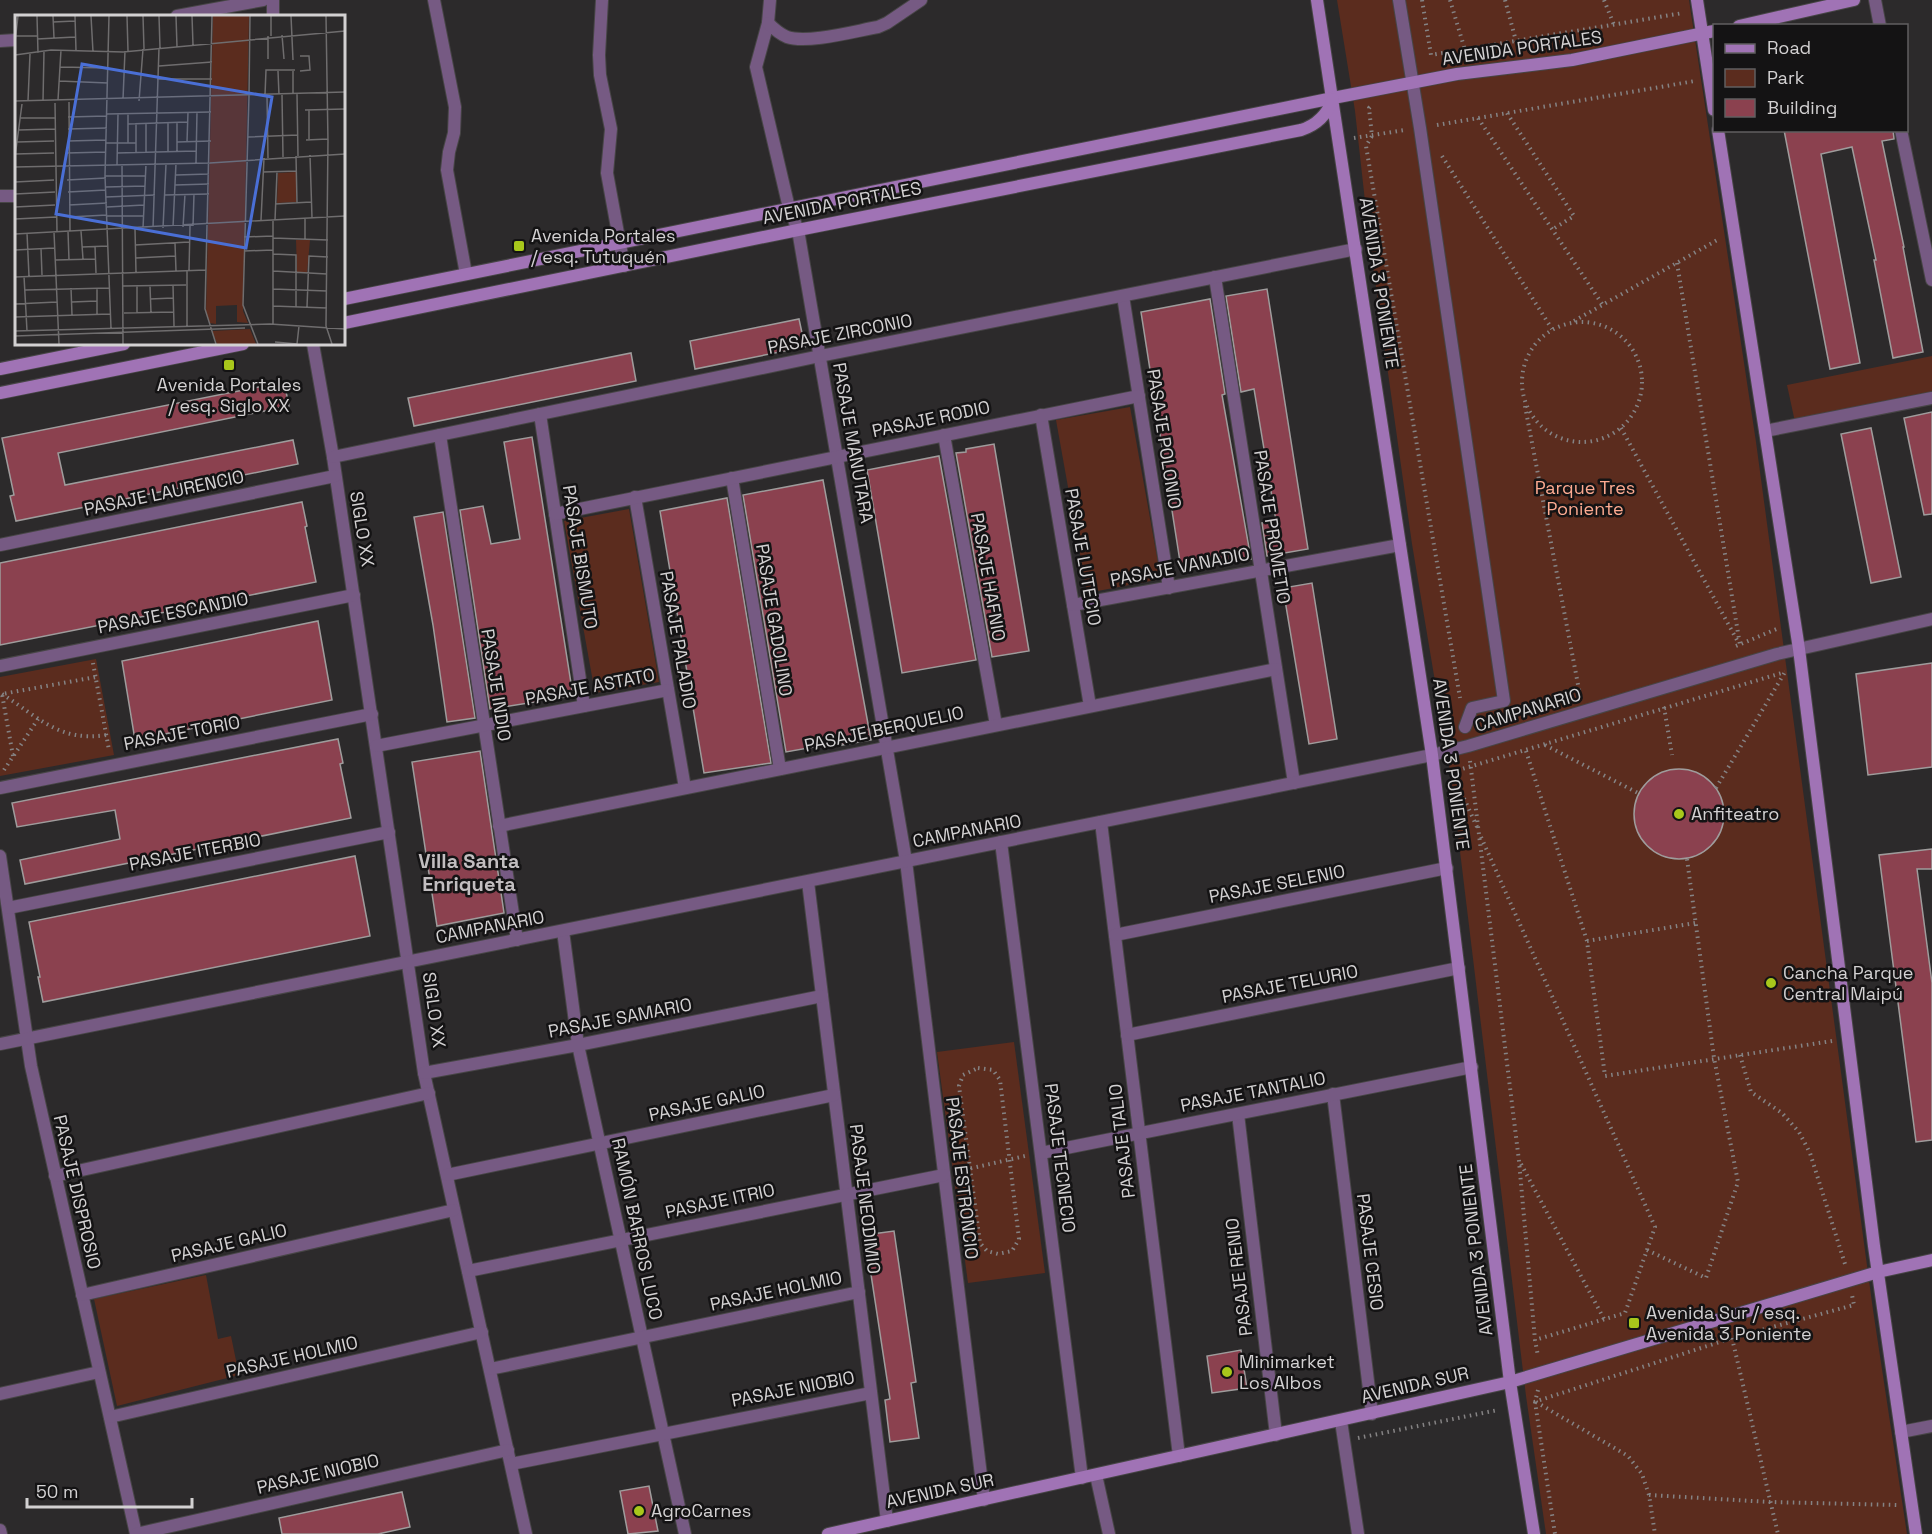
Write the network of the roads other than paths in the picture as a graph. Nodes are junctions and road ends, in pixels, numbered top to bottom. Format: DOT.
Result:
graph roads {
  1 [pos="263,0"];
  2 [pos="434,0"];
  3 [pos="602,0"];
  4 [pos="770,0"];
  5 [pos="921,0"];
  6 [pos="1317,0"];
  7 [pos="1399,0"];
  8 [pos="1697,0"];
  9 [pos="1854,0"];
  10 [pos="1875,0"];
  11 [pos="182,15"];
  12 [pos="768,23"];
  13 [pos="1748,24"];
  14 [pos="1880,24"];
  15 [pos="1708,32"];
  16 [pos="15,40"];
  17 [pos="0,41"];
  18 [pos="1413,83"];
  19 [pos="1713,97"];
  20 [pos="1333,98"];
  21 [pos="1718,132"];
  22 [pos="1901,132"];
  23 [pos="789,208"];
  24 [pos="798,230"];
  25 [pos="620,243"];
  26 [pos="1356,249"];
  27 [pos="624,266"];
  28 [pos="466,274"];
  29 [pos="1215,277"];
  30 [pos="1932,280"];
  31 [pos="1123,296"];
  32 [pos="345,299"];
  33 [pos="345,323"];
  34 [pos="119,345"];
  35 [pos="238,345"];
  36 [pos="313,345"];
  37 [pos="820,356"];
  38 [pos="0,369"];
  39 [pos="0,393"];
  40 [pos="1139,396"];
  41 [pos="1932,398"];
  42 [pos="540,414"];
  43 [pos="1041,415"];
  44 [pos="1765,431"];
  45 [pos="440,435"];
  46 [pos="944,435"];
  47 [pos="333,457"];
  48 [pos="837,457"];
  49 [pos="335,476"];
  50 [pos="732,478"];
  51 [pos="635,497"];
  52 [pos="555,514"];
  53 [pos="1400,544"];
  54 [pos="0,545"];
  55 [pos="1260,570"];
  56 [pos="1169,588"];
  57 [pos="354,595"];
  58 [pos="1073,605"];
  59 [pos="1932,619"];
  60 [pos="1799,649"];
  61 [pos="0,666"];
  62 [pos="1276,669"];
  63 [pos="668,690"];
  64 [pos="584,706"];
  65 [pos="1090,706"];
  66 [pos="372,714"];
  67 [pos="484,725"];
  68 [pos="996,725"];
  69 [pos="1465,727"];
  70 [pos="376,746"];
  71 [pos="886,747"];
  72 [pos="1432,755"];
  73 [pos="780,769"];
  74 [pos="1294,783"];
  75 [pos="0,788"];
  76 [pos="685,788"];
  77 [pos="1101,822"];
  78 [pos="499,826"];
  79 [pos="389,832"];
  80 [pos="1002,842"];
  81 [pos="0,856"];
  82 [pos="906,861"];
  83 [pos="1447,868"];
  84 [pos="807,882"];
  85 [pos="8,908"];
  86 [pos="562,931"];
  87 [pos="1115,935"];
  88 [pos="517,940"];
  89 [pos="409,962"];
  90 [pos="1460,968"];
  91 [pos="822,996"];
  92 [pos="1128,1035"];
  93 [pos="27,1039"];
  94 [pos="0,1044"];
  95 [pos="578,1045"];
  96 [pos="1472,1067"];
  97 [pos="424,1073"];
  98 [pos="429,1093"];
  99 [pos="1333,1094"];
  100 [pos="834,1095"];
  101 [pos="1238,1114"];
  102 [pos="1140,1134"];
  103 [pos="599,1144"];
  104 [pos="1041,1153"];
  105 [pos="447,1175"];
  106 [pos="944,1175"];
  107 [pos="55,1176"];
  108 [pos="846,1194"];
  109 [pos="454,1210"];
  110 [pos="621,1240"];
  111 [pos="1932,1260"];
  112 [pos="468,1271"];
  113 [pos="1878,1272"];
  114 [pos="859,1292"];
  115 [pos="82,1295"];
  116 [pos="482,1332"];
  117 [pos="642,1338"];
  118 [pos="490,1369"];
  119 [pos="99,1372"];
  120 [pos="1510,1382"];
  121 [pos="871,1393"];
  122 [pos="0,1394"];
  123 [pos="1372,1414"];
  124 [pos="110,1417"];
  125 [pos="1341,1421"];
  126 [pos="1932,1426"];
  127 [pos="1901,1432"];
  128 [pos="664,1434"];
  129 [pos="1276,1435"];
  130 [pos="508,1450"];
  131 [pos="1179,1456"];
  132 [pos="511,1464"];
  133 [pos="1096,1475"];
  134 [pos="1082,1478"];
  135 [pos="984,1500"];
  136 [pos="887,1521"];
  137 [pos="136,1534"];
  138 [pos="526,1534"];
  139 [pos="685,1534"];
  140 [pos="828,1534"];
  141 [pos="1108,1534"];
  142 [pos="1359,1534"];
  143 [pos="1534,1534"];
  144 [pos="1916,1534"];
  1 -- 11 [label="street"];
  2 -- 28 [label="street"];
  3 -- 25 [label="street"];
  4 -- 12 [label="street, PASAJE MANUTARA"];
  5 -- 12 [label="street"];
  6 -- 20 [label="main road, AVENIDA 3 PONIENTE"];
  7 -- 18 [label="street"];
  8 -- 15 [label="main road"];
  9 -- 13 [label="main road"];
  10 -- 14 [label="street"];
  12 -- 23 [label="street, PASAJE MANUTARA"];
  15 -- 18 [label="main road, AVENIDA PORTALES"];
  15 -- 19 [label="main road"];
  16 -- 17 [label="street"];
  18 -- 20 [label="main road, AVENIDA PORTALES"];
  18 -- 69 [label="street"];
  20 -- 23 [label="main road, AVENIDA PORTALES"];
  20 -- 24 [label="main road, AVENIDA PORTALES"];
  20 -- 26 [label="main road, AVENIDA 3 PONIENTE"];
  21 -- 44 [label="main road"];
  22 -- 30 [label="street"];
  23 -- 24 [label="street, PASAJE MANUTARA"];
  23 -- 25 [label="main road, AVENIDA PORTALES"];
  24 -- 27 [label="main road, AVENIDA PORTALES"];
  24 -- 37 [label="street, PASAJE MANUTARA"];
  25 -- 27 [label="street"];
  25 -- 28 [label="main road, AVENIDA PORTALES"];
  26 -- 29 [label="street, PASAJE ZIRCONIO"];
  26 -- 53 [label="main road, AVENIDA 3 PONIENTE"];
  27 -- 33 [label="main road, AVENIDA PORTALES"];
  28 -- 32 [label="main road, AVENIDA PORTALES"];
  29 -- 31 [label="street, PASAJE ZIRCONIO"];
  29 -- 55 [label="street, PASAJE PROMETIO"];
  31 -- 37 [label="street, PASAJE ZIRCONIO"];
  31 -- 40 [label="street, PASAJE POLONIO"];
  34 -- 38 [label="main road"];
  35 -- 39 [label="main road"];
  36 -- 47 [label="street, SIGLO XX"];
  37 -- 42 [label="street, PASAJE ZIRCONIO"];
  37 -- 48 [label="street, PASAJE MANUTARA"];
  40 -- 43 [label="street, PASAJE RODIO"];
  40 -- 56 [label="street, PASAJE POLONIO"];
  41 -- 44 [label="street"];
  42 -- 45 [label="street, PASAJE ZIRCONIO"];
  42 -- 52 [label="street, PASAJE BISMUTO"];
  43 -- 46 [label="street, PASAJE RODIO"];
  43 -- 58 [label="street, PASAJE LUTECIO"];
  44 -- 60 [label="main road"];
  45 -- 47 [label="street, PASAJE ZIRCONIO"];
  45 -- 67 [label="street, PASAJE INDIO"];
  46 -- 48 [label="street, PASAJE RODIO"];
  46 -- 68 [label="street, PASAJE HAFNIO"];
  47 -- 49 [label="street, SIGLO XX"];
  48 -- 50 [label="street, PASAJE RODIO"];
  48 -- 71 [label="street, PASAJE MANUTARA"];
  49 -- 54 [label="street, PASAJE LAURENCIO"];
  49 -- 57 [label="street, SIGLO XX"];
  50 -- 51 [label="street, PASAJE RODIO"];
  50 -- 73 [label="street, PASAJE GADOLINO"];
  51 -- 52 [label="street, PASAJE RODIO"];
  51 -- 63 [label="street, PASAJE PALADIO"];
  52 -- 64 [label="street, PASAJE BISMUTO"];
  53 -- 55 [label="street, PASAJE VANADIO"];
  53 -- 72 [label="main road, AVENIDA 3 PONIENTE"];
  55 -- 56 [label="street, PASAJE VANADIO"];
  55 -- 62 [label="street, PASAJE PROMETIO"];
  56 -- 58 [label="street, PASAJE VANADIO"];
  57 -- 61 [label="street, PASAJE ESCANDIO"];
  57 -- 66 [label="street, SIGLO XX"];
  58 -- 65 [label="street, PASAJE LUTECIO"];
  59 -- 60 [label="street, CAMPANARIO"];
  60 -- 72 [label="street, CAMPANARIO"];
  60 -- 113 [label="main road"];
  62 -- 65 [label="street, PASAJE BERQUELIO"];
  62 -- 74 [label="street, PASAJE PROMETIO"];
  63 -- 64 [label="street, PASAJE ASTATO"];
  63 -- 76 [label="street, PASAJE PALADIO"];
  64 -- 67 [label="street, PASAJE ASTATO"];
  65 -- 68 [label="street, PASAJE BERQUELIO"];
  66 -- 70 [label="street, SIGLO XX"];
  66 -- 75 [label="street, PASAJE TORIO"];
  67 -- 70 [label="street, PASAJE ASTATO"];
  67 -- 78 [label="street, PASAJE INDIO"];
  68 -- 71 [label="street, PASAJE BERQUELIO"];
  70 -- 79 [label="street, SIGLO XX"];
  71 -- 73 [label="street, PASAJE BERQUELIO"];
  71 -- 82 [label="street, PASAJE MANUTARA"];
  72 -- 74 [label="street, CAMPANARIO"];
  72 -- 83 [label="main road, AVENIDA 3 PONIENTE"];
  73 -- 76 [label="street, PASAJE BERQUELIO"];
  74 -- 77 [label="street, CAMPANARIO"];
  76 -- 78 [label="street, PASAJE BERQUELIO"];
  77 -- 80 [label="street, CAMPANARIO"];
  77 -- 87 [label="street, PASAJE TALIO"];
  78 -- 88 [label="street, PASAJE INDIO"];
  79 -- 85 [label="street, PASAJE ITERBIO"];
  79 -- 89 [label="street, SIGLO XX"];
  80 -- 82 [label="street, CAMPANARIO"];
  80 -- 104 [label="street, PASAJE TECNECIO"];
  81 -- 85 [label="street, PASAJE DISPROSIO"];
  82 -- 84 [label="street, CAMPANARIO"];
  82 -- 106 [label="street, PASAJE ESTRONCIO"];
  83 -- 87 [label="street, PASAJE SELENIO"];
  83 -- 90 [label="main road, AVENIDA 3 PONIENTE"];
  84 -- 86 [label="street, CAMPANARIO"];
  84 -- 91 [label="street, PASAJE NEODIMIO"];
  85 -- 93 [label="street, PASAJE DISPROSIO"];
  86 -- 88 [label="street, CAMPANARIO"];
  86 -- 95 [label="street, RAMÓN BARROS LUCO"];
  87 -- 92 [label="street, PASAJE TALIO"];
  88 -- 89 [label="street, CAMPANARIO"];
  89 -- 93 [label="street, CAMPANARIO"];
  89 -- 97 [label="street, SIGLO XX"];
  90 -- 92 [label="street, PASAJE TELURIO"];
  90 -- 96 [label="main road, AVENIDA 3 PONIENTE"];
  91 -- 95 [label="street, PASAJE SAMARIO"];
  91 -- 100 [label="street, PASAJE NEODIMIO"];
  92 -- 102 [label="street, PASAJE TALIO"];
  93 -- 94 [label="street, CAMPANARIO"];
  93 -- 107 [label="street, PASAJE DISPROSIO"];
  95 -- 97 [label="street, PASAJE SAMARIO"];
  95 -- 103 [label="street, RAMÓN BARROS LUCO"];
  96 -- 99 [label="street, PASAJE TANTALIO"];
  96 -- 120 [label="main road, AVENIDA 3 PONIENTE"];
  97 -- 98 [label="street, SIGLO XX"];
  98 -- 105 [label="street, SIGLO XX"];
  98 -- 107 [label="street"];
  99 -- 101 [label="street, PASAJE TANTALIO"];
  99 -- 123 [label="street, PASAJE CESIO"];
  100 -- 103 [label="street, PASAJE GALIO"];
  100 -- 108 [label="street, PASAJE NEODIMIO"];
  101 -- 102 [label="street, PASAJE TANTALIO"];
  101 -- 129 [label="street, PASAJE RENIO"];
  102 -- 104 [label="street, PASAJE TANTALIO"];
  102 -- 131 [label="street, PASAJE TALIO"];
  103 -- 105 [label="street, PASAJE GALIO"];
  103 -- 110 [label="street, RAMÓN BARROS LUCO"];
  104 -- 134 [label="street, PASAJE TECNECIO"];
  105 -- 109 [label="street, SIGLO XX"];
  106 -- 108 [label="street, PASAJE ITRIO"];
  106 -- 135 [label="street, PASAJE ESTRONCIO"];
  107 -- 115 [label="street, PASAJE DISPROSIO"];
  108 -- 110 [label="street, PASAJE ITRIO"];
  108 -- 114 [label="street, PASAJE NEODIMIO"];
  109 -- 112 [label="street, SIGLO XX"];
  109 -- 115 [label="street, PASAJE GALIO"];
  110 -- 112 [label="street, PASAJE ITRIO"];
  110 -- 117 [label="street, RAMÓN BARROS LUCO"];
  111 -- 113 [label="main road, AVENIDA SUR"];
  112 -- 116 [label="street, SIGLO XX"];
  113 -- 120 [label="main road, AVENIDA SUR"];
  113 -- 127 [label="main road"];
  114 -- 117 [label="street, PASAJE HOLMIO"];
  114 -- 121 [label="street, PASAJE NEODIMIO"];
  115 -- 119 [label="street, PASAJE DISPROSIO"];
  116 -- 118 [label="street, SIGLO XX"];
  116 -- 124 [label="street, PASAJE HOLMIO"];
  117 -- 118 [label="street, PASAJE HOLMIO"];
  117 -- 128 [label="street, RAMÓN BARROS LUCO"];
  118 -- 130 [label="street, SIGLO XX"];
  119 -- 122 [label="street"];
  119 -- 124 [label="street, PASAJE DISPROSIO"];
  120 -- 123 [label="main road, AVENIDA SUR"];
  120 -- 143 [label="main road, AVENIDA 3 PONIENTE"];
  121 -- 128 [label="street, PASAJE NIOBIO"];
  121 -- 136 [label="street, PASAJE NEODIMIO"];
  123 -- 125 [label="main road, AVENIDA SUR"];
  124 -- 137 [label="street, PASAJE DISPROSIO"];
  125 -- 129 [label="main road, AVENIDA SUR"];
  125 -- 142 [label="street"];
  126 -- 127 [label="street"];
  127 -- 144 [label="main road"];
  128 -- 132 [label="street, PASAJE NIOBIO"];
  128 -- 139 [label="street, RAMÓN BARROS LUCO"];
  129 -- 131 [label="main road, AVENIDA SUR"];
  130 -- 132 [label="street, SIGLO XX"];
  130 -- 137 [label="street, PASAJE NIOBIO"];
  131 -- 133 [label="main road, AVENIDA SUR"];
  132 -- 138 [label="street, SIGLO XX"];
  133 -- 134 [label="main road, AVENIDA SUR"];
  133 -- 141 [label="street"];
  134 -- 135 [label="main road, AVENIDA SUR"];
  135 -- 136 [label="main road, AVENIDA SUR"];
  136 -- 140 [label="main road, AVENIDA SUR"];
}
